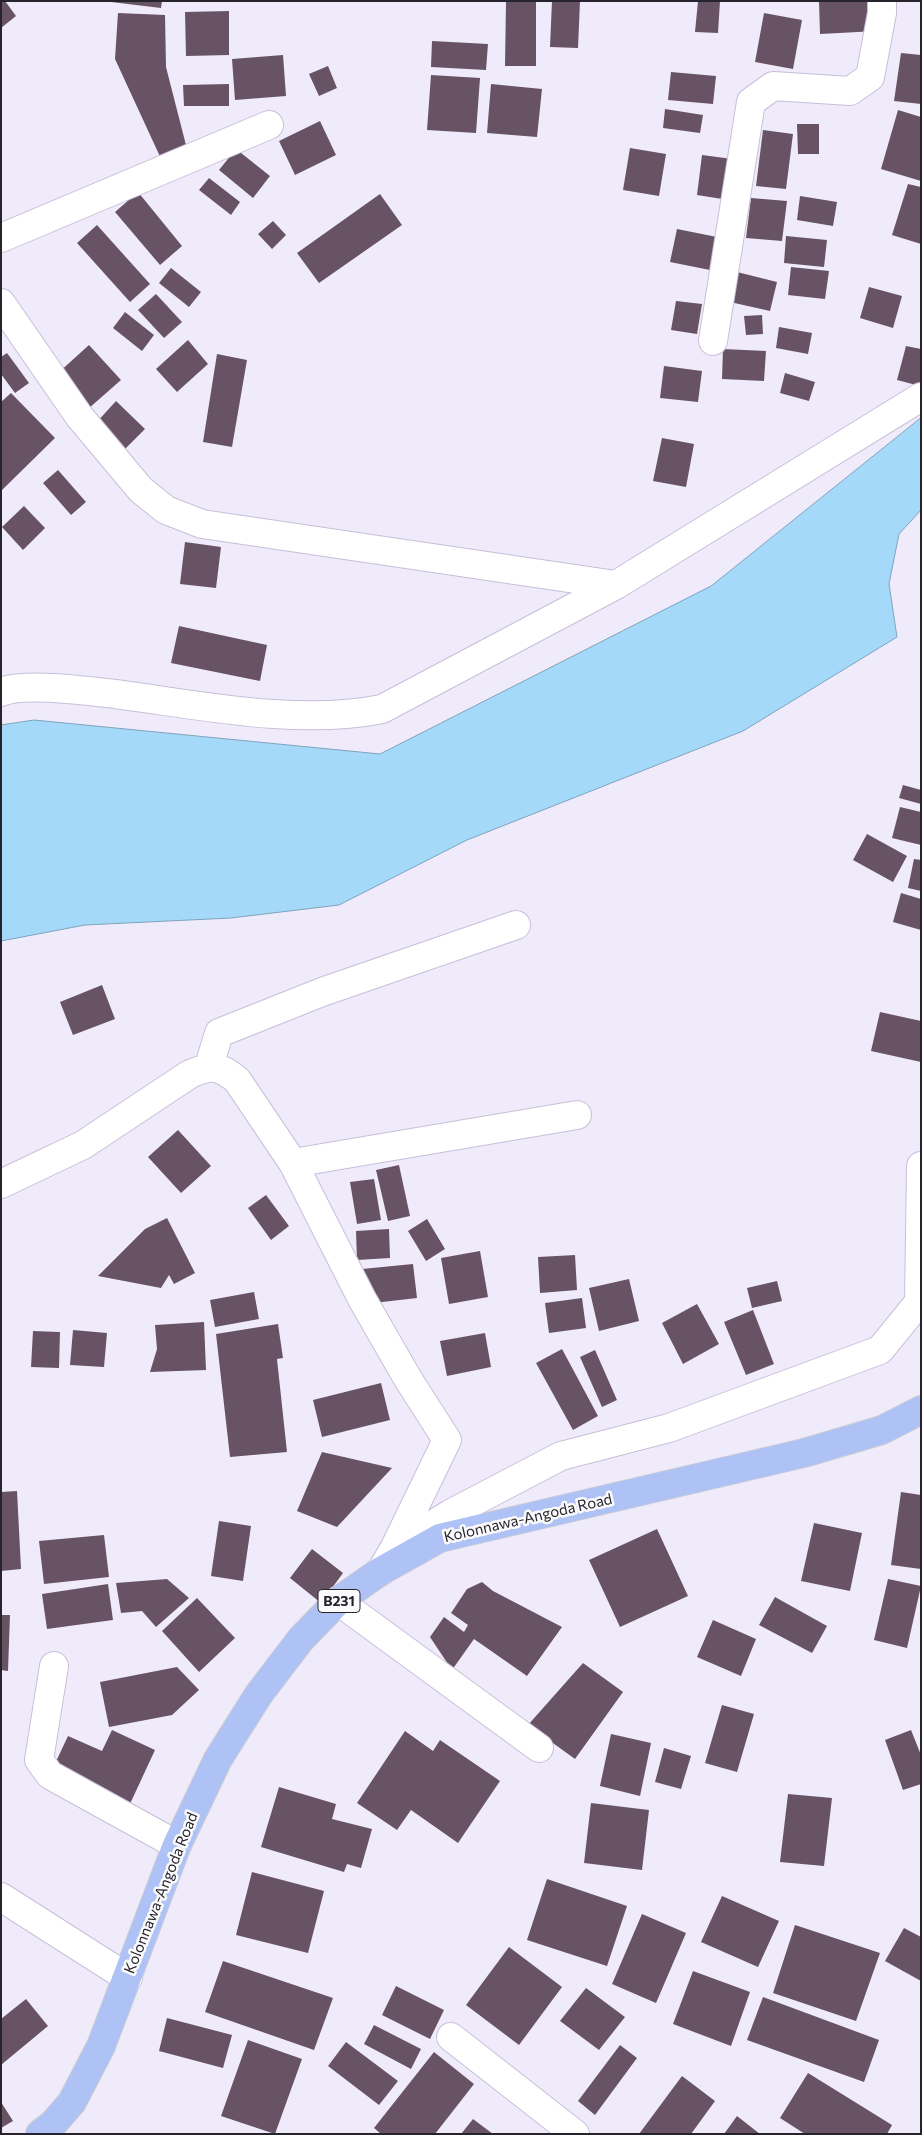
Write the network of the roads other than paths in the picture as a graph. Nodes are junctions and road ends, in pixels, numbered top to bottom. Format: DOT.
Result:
graph roads {
  1 [pos="882,1"];
  2 [pos="269,125"];
  3 [pos="1,238"];
  4 [pos="1,303"];
  5 [pos="713,341"];
  6 [pos="921,397"];
  7 [pos="616,584"];
  8 [pos="1,692"];
  9 [pos="516,925"];
  10 [pos="209,1066"];
  11 [pos="577,1115"];
  12 [pos="293,1163"];
  13 [pos="921,1166"];
  14 [pos="1,1184"];
  15 [pos="921,1410"];
  16 [pos="388,1560"];
  17 [pos="338,1601"];
  18 [pos="54,1666"];
  19 [pos="539,1748"];
  20 [pos="177,1845"];
  21 [pos="1,1898"];
  22 [pos="128,1978"];
  23 [pos="450,2037"];
  24 [pos="40,2134"];
  25 [pos="575,2134"];
  1 -- 5 [label="street"];
  2 -- 3 [label="street"];
  4 -- 7 [label="street"];
  6 -- 7 [label="street"];
  7 -- 8 [label="street"];
  9 -- 10 [label="street"];
  10 -- 12 [label="street"];
  10 -- 14 [label="street"];
  11 -- 12 [label="street"];
  12 -- 16 [label="street"];
  13 -- 16 [label="street"];
  15 -- 16 [label="main road, Kolonnawa-Angoda Road / B231"];
  16 -- 17 [label="main road, Kolonnawa-Angoda Road / B231"];
  17 -- 19 [label="street"];
  17 -- 20 [label="main road, Kolonnawa-Angoda Road / B231"];
  18 -- 20 [label="street"];
  20 -- 22 [label="main road, Kolonnawa-Angoda Road / B231"];
  21 -- 22 [label="street"];
  22 -- 24 [label="main road, Kolonnawa-Angoda Road / B231"];
  23 -- 25 [label="street"];
}
